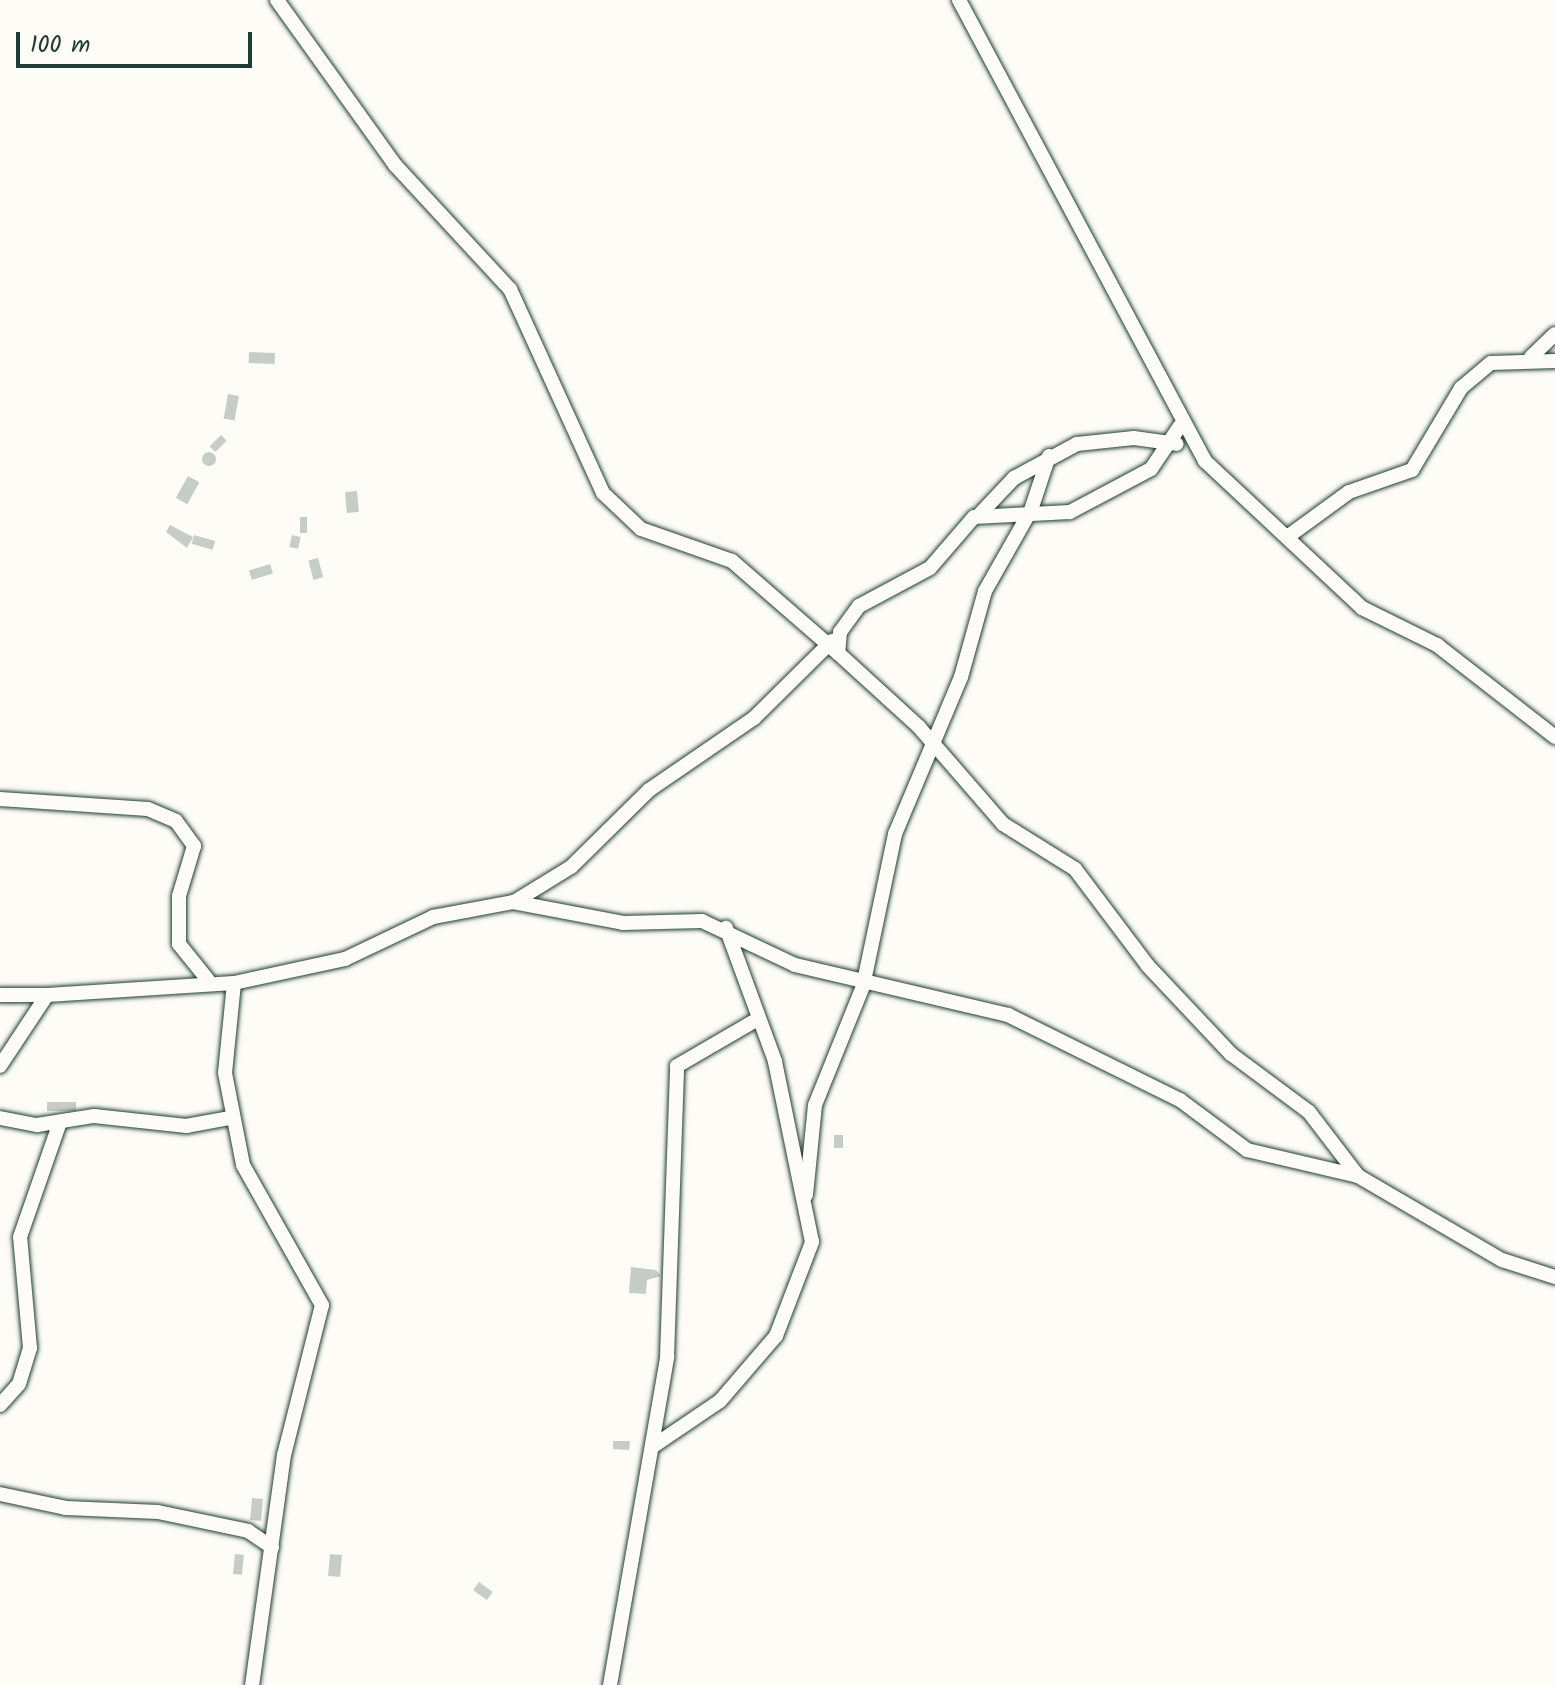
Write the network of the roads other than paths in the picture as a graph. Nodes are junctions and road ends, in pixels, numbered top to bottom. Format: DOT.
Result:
graph roads {
  1 [pos="277,0"];
  2 [pos="959,0"];
  3 [pos="1555,334"];
  4 [pos="1531,357"];
  5 [pos="1555,361"];
  6 [pos="1180,426"];
  7 [pos="1172,442"];
  8 [pos="1198,452"];
  9 [pos="1049,456"];
  10 [pos="980,514"];
  11 [pos="1027,517"];
  12 [pos="1290,535"];
  13 [pos="833,650"];
  14 [pos="1555,737"];
  15 [pos="932,748"];
  16 [pos="0,799"];
  17 [pos="513,902"];
  18 [pos="726,928"];
  19 [pos="208,980"];
  20 [pos="234,983"];
  21 [pos="863,986"];
  22 [pos="0,995"];
  23 [pos="47,995"];
  24 [pos="756,1020"];
  25 [pos="0,1066"];
  26 [pos="0,1118"];
  27 [pos="230,1118"];
  28 [pos="60,1122"];
  29 [pos="1358,1176"];
  30 [pos="806,1195"];
  31 [pos="1555,1277"];
  32 [pos="0,1405"];
  33 [pos="652,1447"];
  34 [pos="0,1494"];
  35 [pos="272,1547"];
  36 [pos="252,1685"];
  37 [pos="610,1685"];
  1 -- 13 [label="street"];
  2 -- 6 [label="street"];
  3 -- 4 [label="street"];
  4 -- 5 [label="street"];
  4 -- 12 [label="street"];
  6 -- 7 [label="street"];
  6 -- 8 [label="street"];
  7 -- 8 [label="street"];
  7 -- 9 [label="street"];
  7 -- 11 [label="street"];
  8 -- 12 [label="street"];
  9 -- 10 [label="street"];
  9 -- 11 [label="street"];
  10 -- 11 [label="street"];
  10 -- 13 [label="street"];
  11 -- 15 [label="street"];
  12 -- 14 [label="street"];
  13 -- 15 [label="street"];
  13 -- 17 [label="street"];
  15 -- 21 [label="street"];
  15 -- 29 [label="street"];
  16 -- 19 [label="street"];
  17 -- 18 [label="street"];
  17 -- 20 [label="street"];
  18 -- 21 [label="street"];
  18 -- 24 [label="street"];
  19 -- 20 [label="street"];
  19 -- 23 [label="street"];
  20 -- 27 [label="street"];
  21 -- 29 [label="street"];
  21 -- 30 [label="street"];
  22 -- 23 [label="street"];
  23 -- 25 [label="street"];
  24 -- 30 [label="street"];
  24 -- 33 [label="street"];
  26 -- 28 [label="street"];
  27 -- 28 [label="street"];
  27 -- 35 [label="street"];
  28 -- 32 [label="street"];
  29 -- 31 [label="street"];
  30 -- 33 [label="street"];
  33 -- 37 [label="street"];
  34 -- 35 [label="street"];
  35 -- 36 [label="street"];
}
